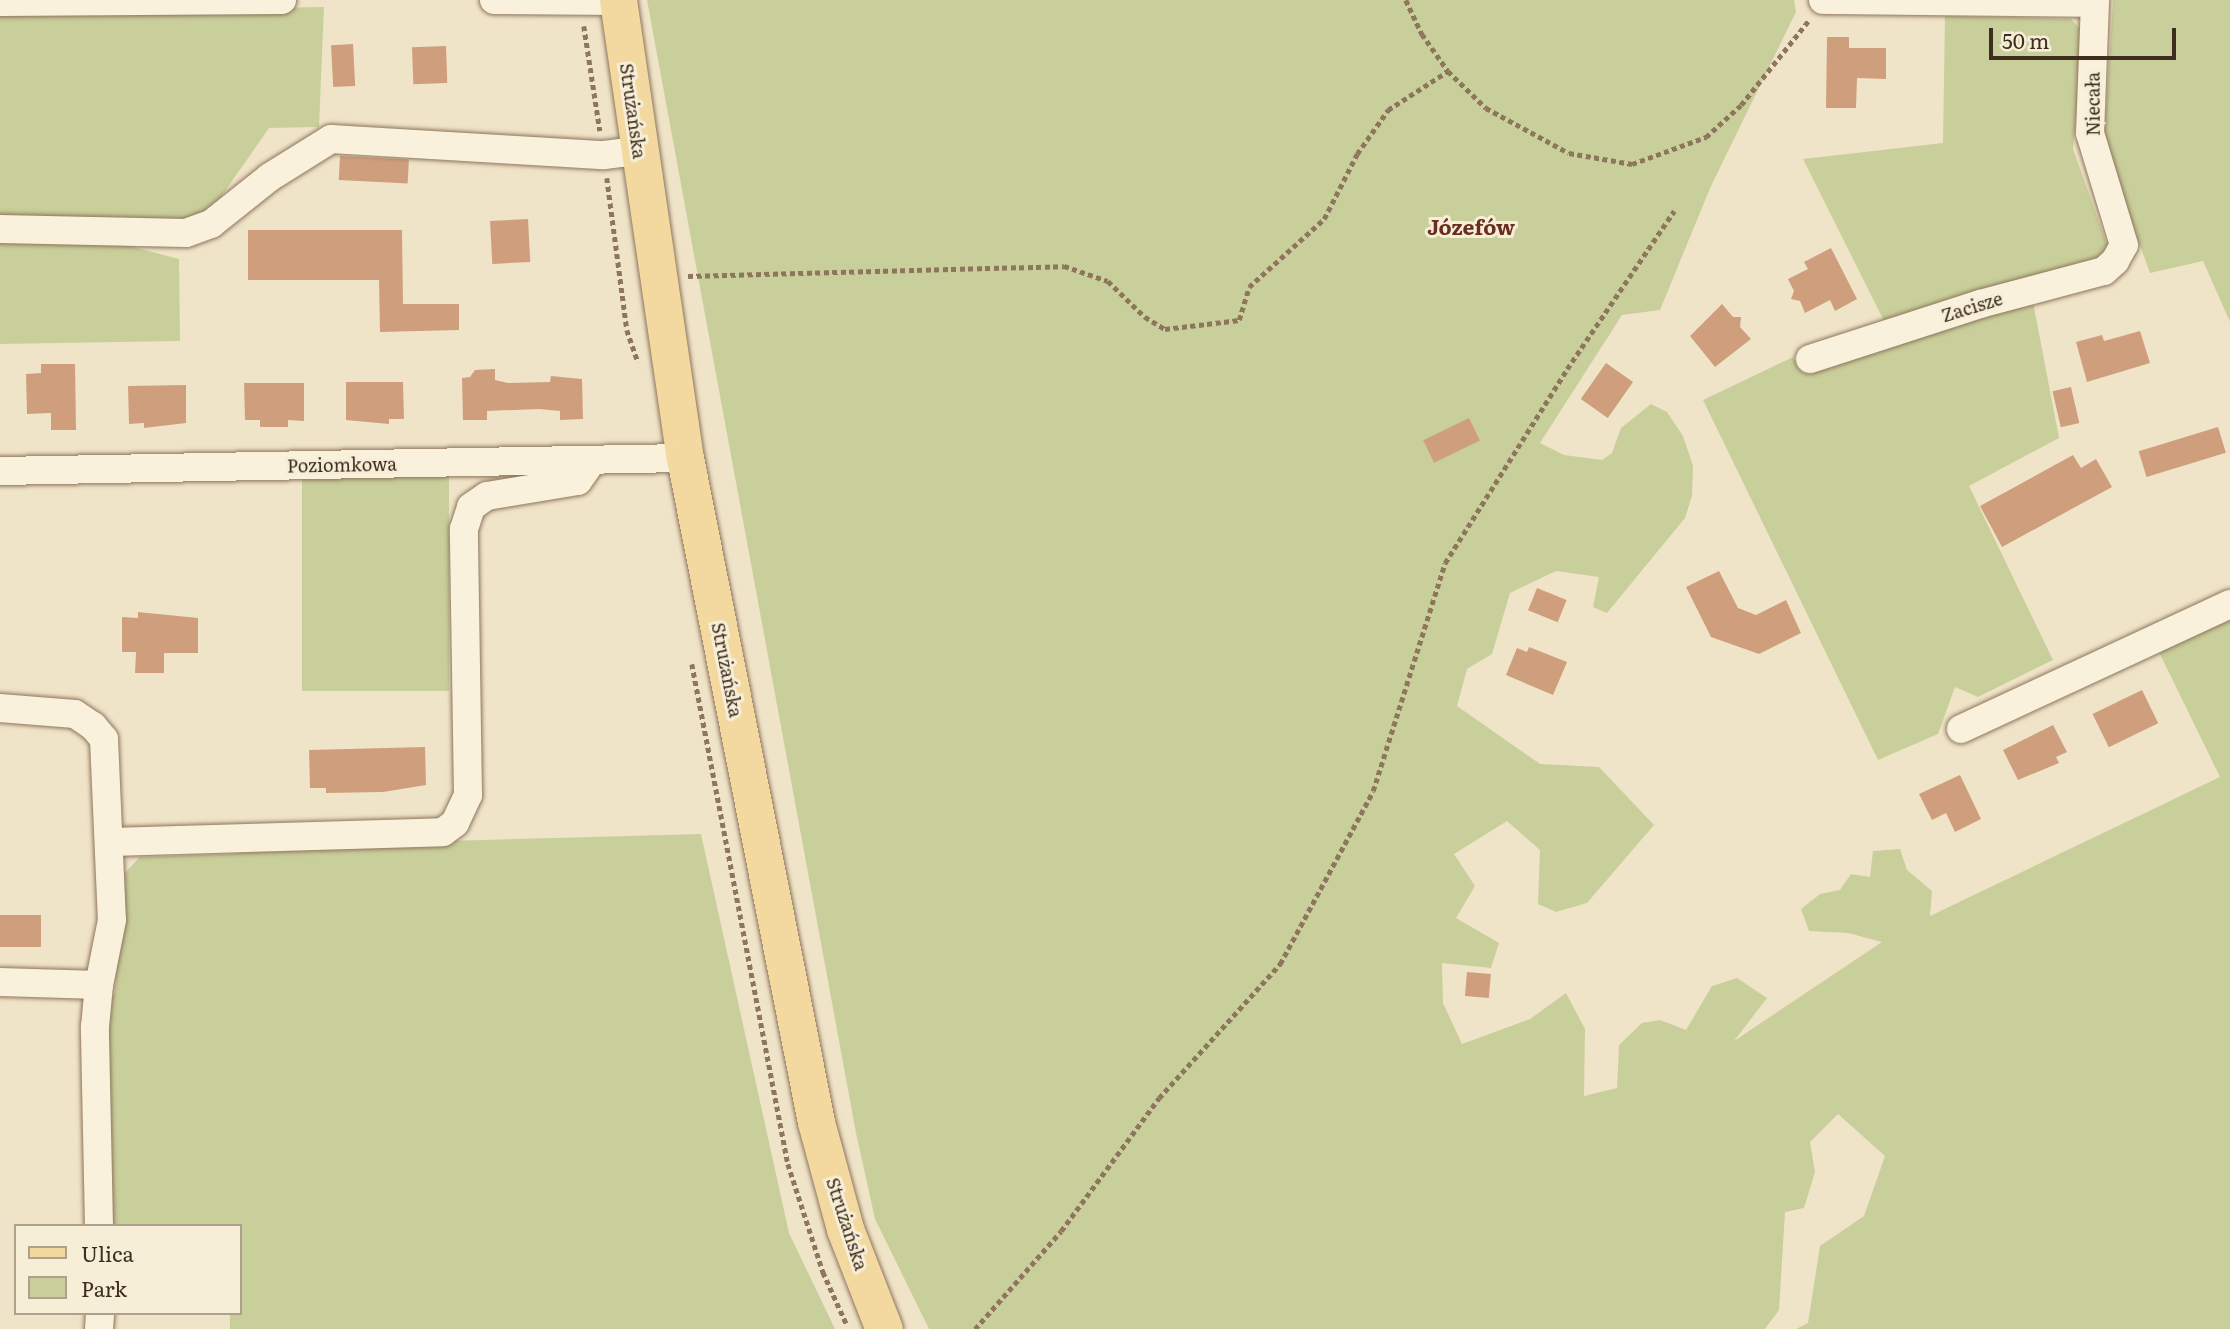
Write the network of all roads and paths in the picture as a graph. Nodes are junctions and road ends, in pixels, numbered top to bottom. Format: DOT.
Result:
graph roads {
  1 [pos="282,0"];
  2 [pos="494,0"];
  3 [pos="618,0"];
  4 [pos="1406,0"];
  5 [pos="1823,0"];
  6 [pos="580,1"];
  7 [pos="0,2"];
  8 [pos="2095,2"];
  9 [pos="1448,71"];
  10 [pos="639,152"];
  11 [pos="604,155"];
  12 [pos="1674,211"];
  13 [pos="0,229"];
  14 [pos="2124,244"];
  15 [pos="677,276"];
  16 [pos="1810,359"];
  17 [pos="639,367"];
  18 [pos="685,458"];
  19 [pos="592,461"];
  20 [pos="0,471"];
  21 [pos="2230,604"];
  22 [pos="0,708"];
  23 [pos="1961,729"];
  24 [pos="111,842"];
  25 [pos="0,982"];
  26 [pos="99,985"];
  27 [pos="99,1224"];
  28 [pos="884,1329"];
  29 [pos="975,1329"];
  1 -- 7 [label="street"];
  2 -- 6 [label="street"];
  3 -- 6 [label="street"];
  3 -- 10 [label="main road, Strużańska"];
  4 -- 9 [label="path"];
  5 -- 8 [label="street"];
  5 -- 9 [label="path"];
  6 -- 11 [label="path"];
  8 -- 14 [label="street, Niecała"];
  9 -- 15 [label="path"];
  10 -- 11 [label="street"];
  10 -- 18 [label="main road, Strużańska"];
  11 -- 13 [label="street"];
  11 -- 17 [label="path"];
  12 -- 29 [label="path"];
  14 -- 16 [label="street, Zacisze"];
  18 -- 19 [label="street, Poziomkowa"];
  18 -- 28 [label="main road, Strużańska"];
  19 -- 20 [label="street, Poziomkowa"];
  19 -- 24 [label="street"];
  21 -- 23 [label="street"];
  22 -- 24 [label="street"];
  24 -- 26 [label="street"];
  25 -- 26 [label="street"];
  26 -- 27 [label="street"];
}
